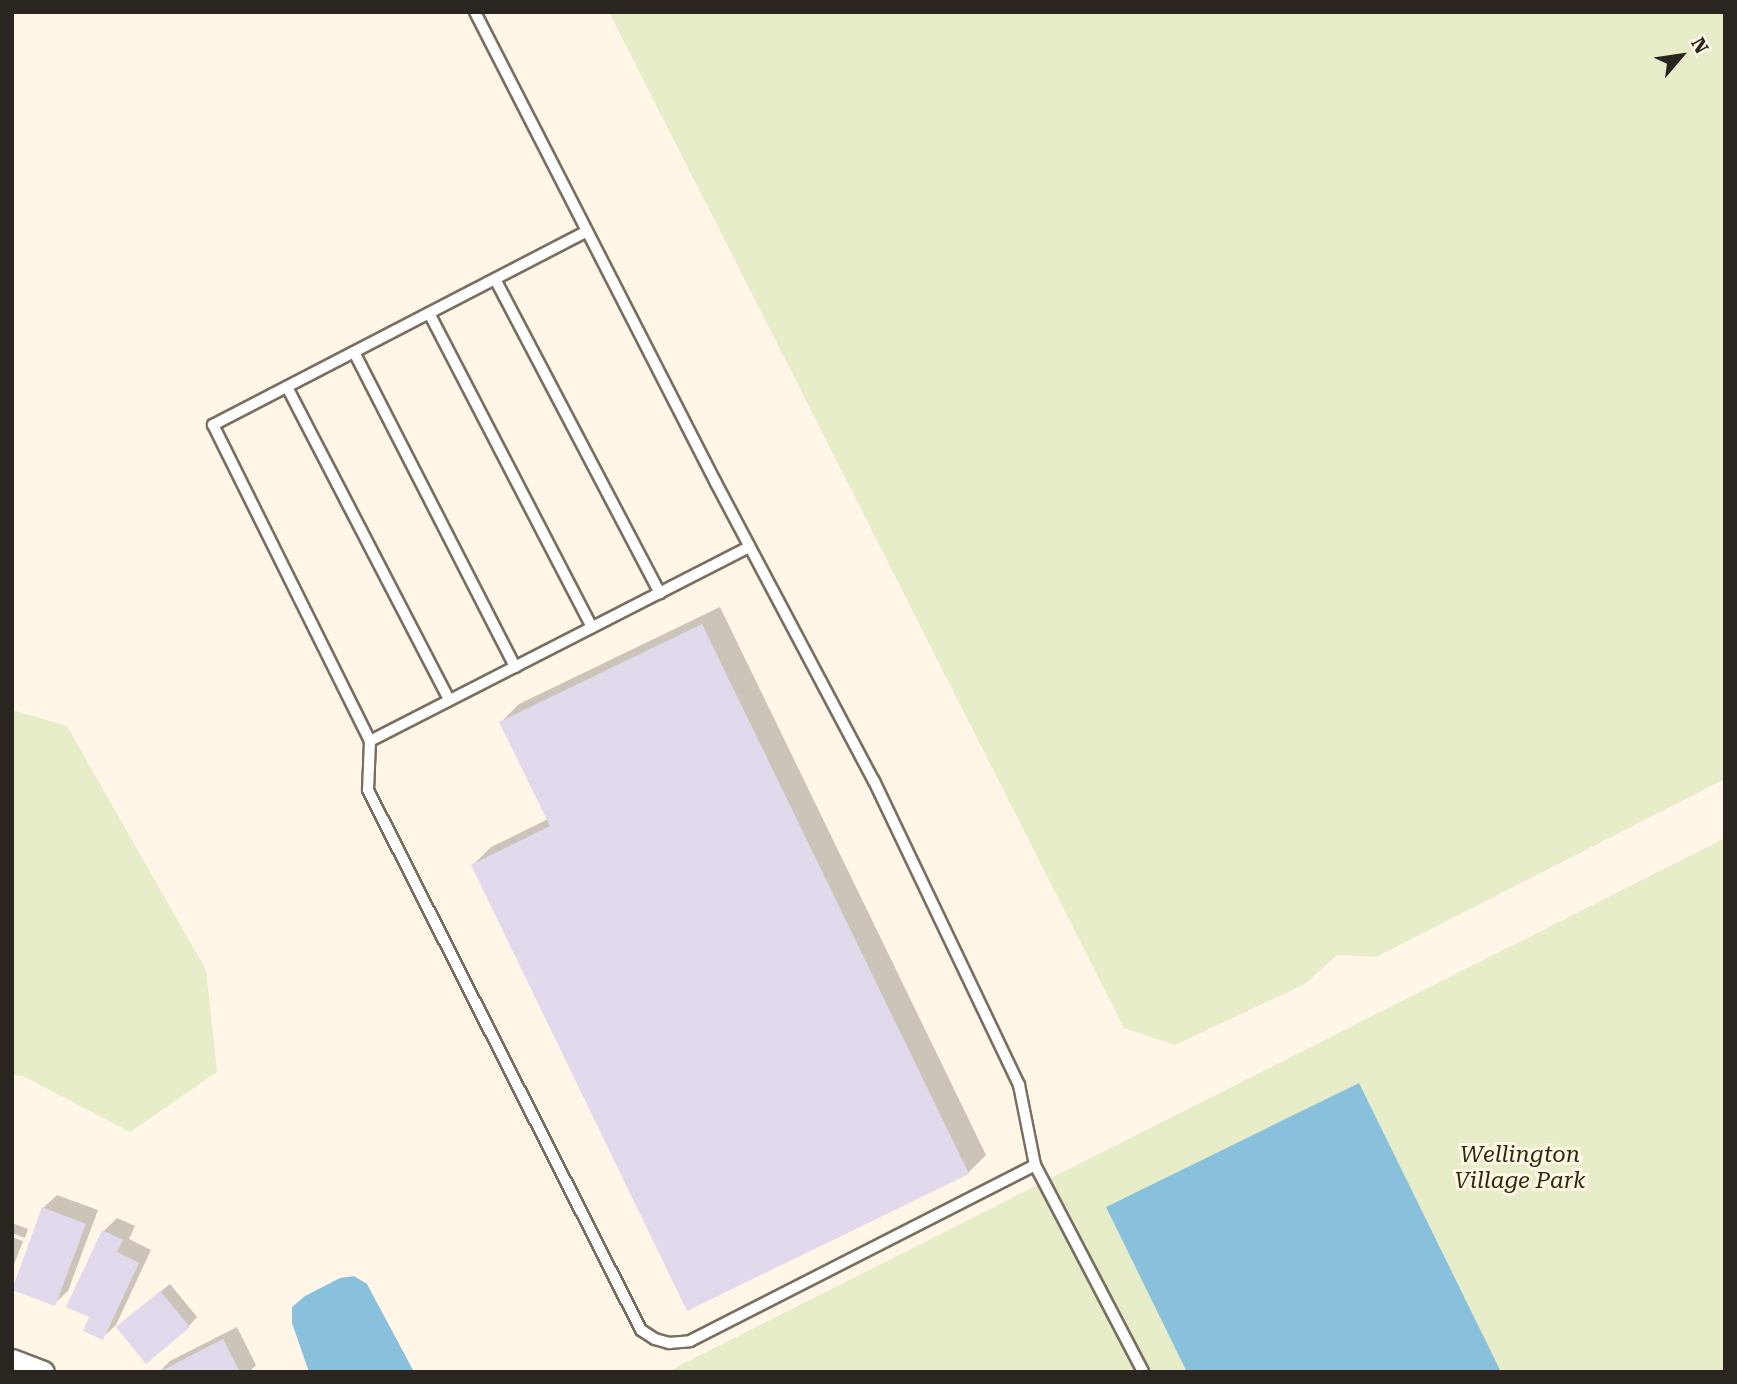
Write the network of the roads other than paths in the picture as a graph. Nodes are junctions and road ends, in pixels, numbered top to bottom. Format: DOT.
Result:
graph roads {
  1 [pos="475,12"];
  2 [pos="587,231"];
  3 [pos="495,279"];
  4 [pos="429,313"];
  5 [pos="354,352"];
  6 [pos="287,387"];
  7 [pos="750,547"];
  8 [pos="660,593"];
  9 [pos="592,627"];
  10 [pos="515,667"];
  11 [pos="449,701"];
  12 [pos="370,741"];
  13 [pos="1035,1165"];
  14 [pos="12,1360"];
  15 [pos="43,1372"];
  16 [pos="1143,1372"];
  1 -- 2 [label="lane"];
  2 -- 3 [label="lane"];
  2 -- 7 [label="lane"];
  3 -- 4 [label="lane"];
  3 -- 8 [label="lane"];
  4 -- 5 [label="lane"];
  4 -- 9 [label="lane"];
  5 -- 6 [label="lane"];
  5 -- 10 [label="lane"];
  6 -- 11 [label="lane"];
  6 -- 12 [label="lane"];
  7 -- 8 [label="lane"];
  7 -- 13 [label="lane"];
  8 -- 9 [label="lane"];
  9 -- 10 [label="lane"];
  10 -- 11 [label="lane"];
  11 -- 12 [label="lane"];
  12 -- 13 [label="lane"];
  13 -- 16 [label="lane"];
  14 -- 15 [label="street"];
}
